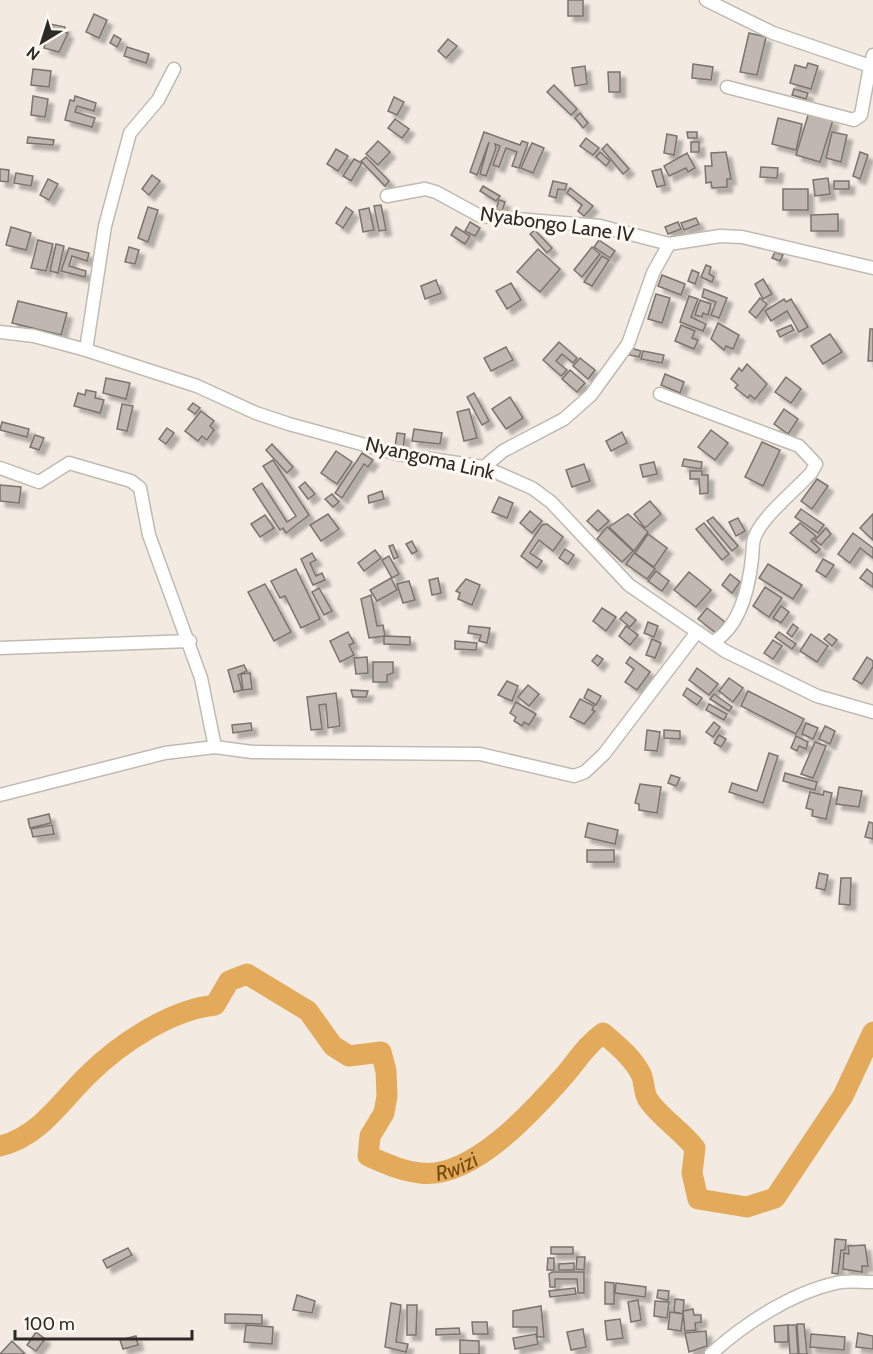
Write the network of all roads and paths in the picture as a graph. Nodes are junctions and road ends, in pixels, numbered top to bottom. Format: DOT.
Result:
graph roads {
  1 [pos="705,0"];
  2 [pos="872,61"];
  3 [pos="174,69"];
  4 [pos="727,87"];
  5 [pos="387,196"];
  6 [pos="669,244"];
  7 [pos="873,268"];
  8 [pos="0,332"];
  9 [pos="86,350"];
  10 [pos="660,394"];
  11 [pos="484,467"];
  12 [pos="0,468"];
  13 [pos="697,632"];
  14 [pos="190,641"];
  15 [pos="713,642"];
  16 [pos="0,648"];
  17 [pos="873,712"];
  18 [pos="215,747"];
  19 [pos="0,795"];
  20 [pos="873,1282"];
  21 [pos="711,1354"];
  1 -- 2 [label="street"];
  2 -- 4 [label="street"];
  3 -- 9 [label="street"];
  5 -- 6 [label="street, Nyabongo Lane IV"];
  6 -- 7 [label="street, Nyabongo Lane IV"];
  6 -- 11 [label="street"];
  8 -- 9 [label="street, Nyangoma Link"];
  9 -- 11 [label="street, Nyangoma Link"];
  10 -- 15 [label="street"];
  11 -- 13 [label="street, Nyangoma Link"];
  12 -- 14 [label="street"];
  13 -- 15 [label="street, Nyangoma Link"];
  13 -- 18 [label="street"];
  14 -- 16 [label="street"];
  14 -- 18 [label="street"];
  15 -- 17 [label="street, Nyangoma Link"];
  18 -- 19 [label="street"];
  20 -- 21 [label="street"];
}
